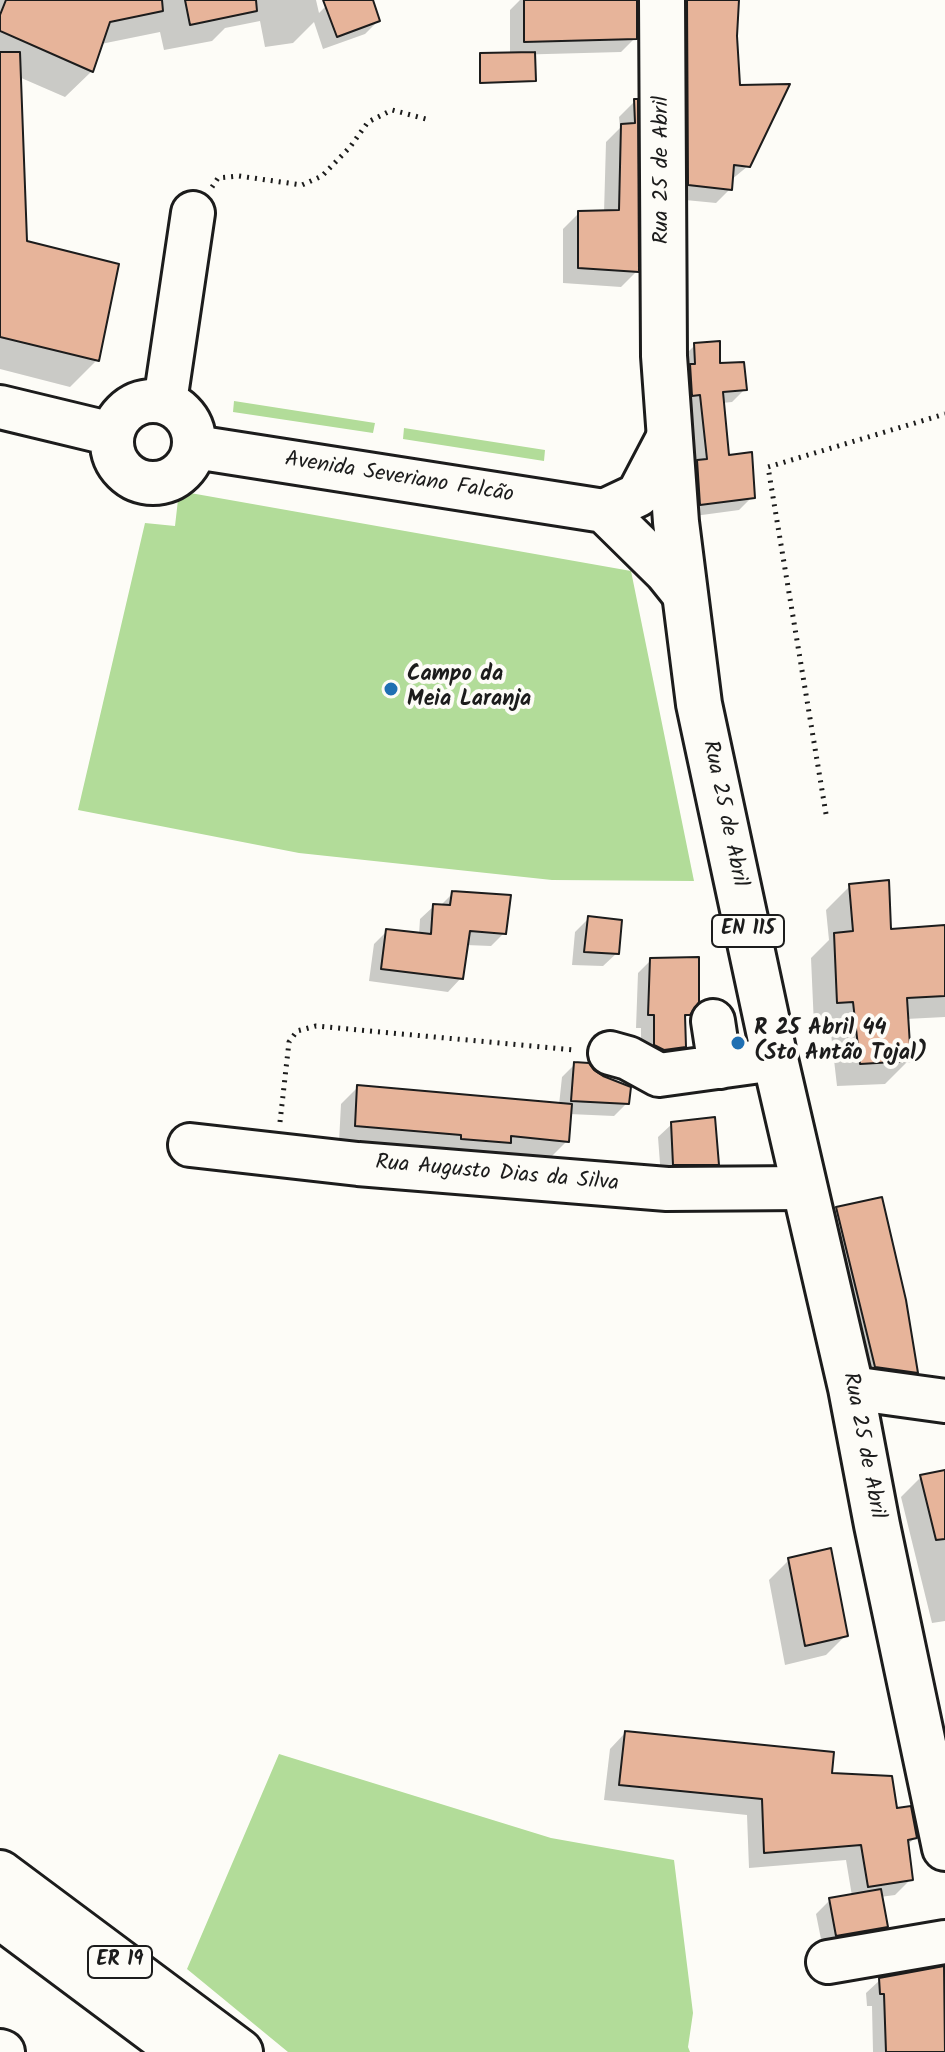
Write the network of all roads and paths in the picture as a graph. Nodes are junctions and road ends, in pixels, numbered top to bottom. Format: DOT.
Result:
graph roads {
  1 [pos="662,0"];
  2 [pos="426,119"];
  3 [pos="193,213"];
  4 [pos="165,402"];
  5 [pos="0,407"];
  6 [pos="945,414"];
  7 [pos="112,434"];
  8 [pos="670,434"];
  9 [pos="195,447"];
  10 [pos="619,510"];
  11 [pos="676,522"];
  12 [pos="686,597"];
  13 [pos="826,814"];
  14 [pos="713,1021"];
  15 [pos="610,1053"];
  16 [pos="775,1059"];
  17 [pos="720,1067"];
  18 [pos="190,1145"];
  19 [pos="276,1155"];
  20 [pos="804,1188"];
  21 [pos="851,1388"];
  22 [pos="945,1401"];
  23 [pos="945,1848"];
  24 [pos="0,1873"];
  25 [pos="0,1916"];
  26 [pos="945,1942"];
  27 [pos="828,1962"];
  28 [pos="182,2052"];
  29 [pos="240,2052"];
  1 -- 8 [label="main road, Rua 25 de Abril / EN 115"];
  2 -- 3 [label="path"];
  3 -- 4 [label="street"];
  4 -- 7 [label="street"];
  4 -- 9 [label="street"];
  5 -- 7 [label="street"];
  6 -- 13 [label="path"];
  7 -- 9 [label="street"];
  8 -- 10 [label="street"];
  8 -- 11 [label="main road, Rua 25 de Abril / EN 115"];
  9 -- 10 [label="street, Avenida Severiano Falcão"];
  10 -- 11 [label="street, Avenida Severiano Falcão"];
  10 -- 12 [label="street"];
  11 -- 12 [label="main road, Rua 25 de Abril / EN 115"];
  12 -- 16 [label="main road, Rua 25 de Abril / EN 115"];
  14 -- 17 [label="street"];
  15 -- 17 [label="street"];
  15 -- 19 [label="path"];
  16 -- 17 [label="street"];
  16 -- 20 [label="main road, Rua 25 de Abril / EN 115"];
  18 -- 19 [label="street, Rua Augusto Dias da Silva"];
  19 -- 20 [label="street, Rua Augusto Dias da Silva"];
  20 -- 21 [label="main road, Rua 25 de Abril / EN 115"];
  21 -- 22 [label="street"];
  21 -- 23 [label="main road, Rua 25 de Abril / EN 115"];
  24 -- 29 [label="main road, ER 19"];
  25 -- 28 [label="main road, ER 19"];
  26 -- 27 [label="street"];
}
